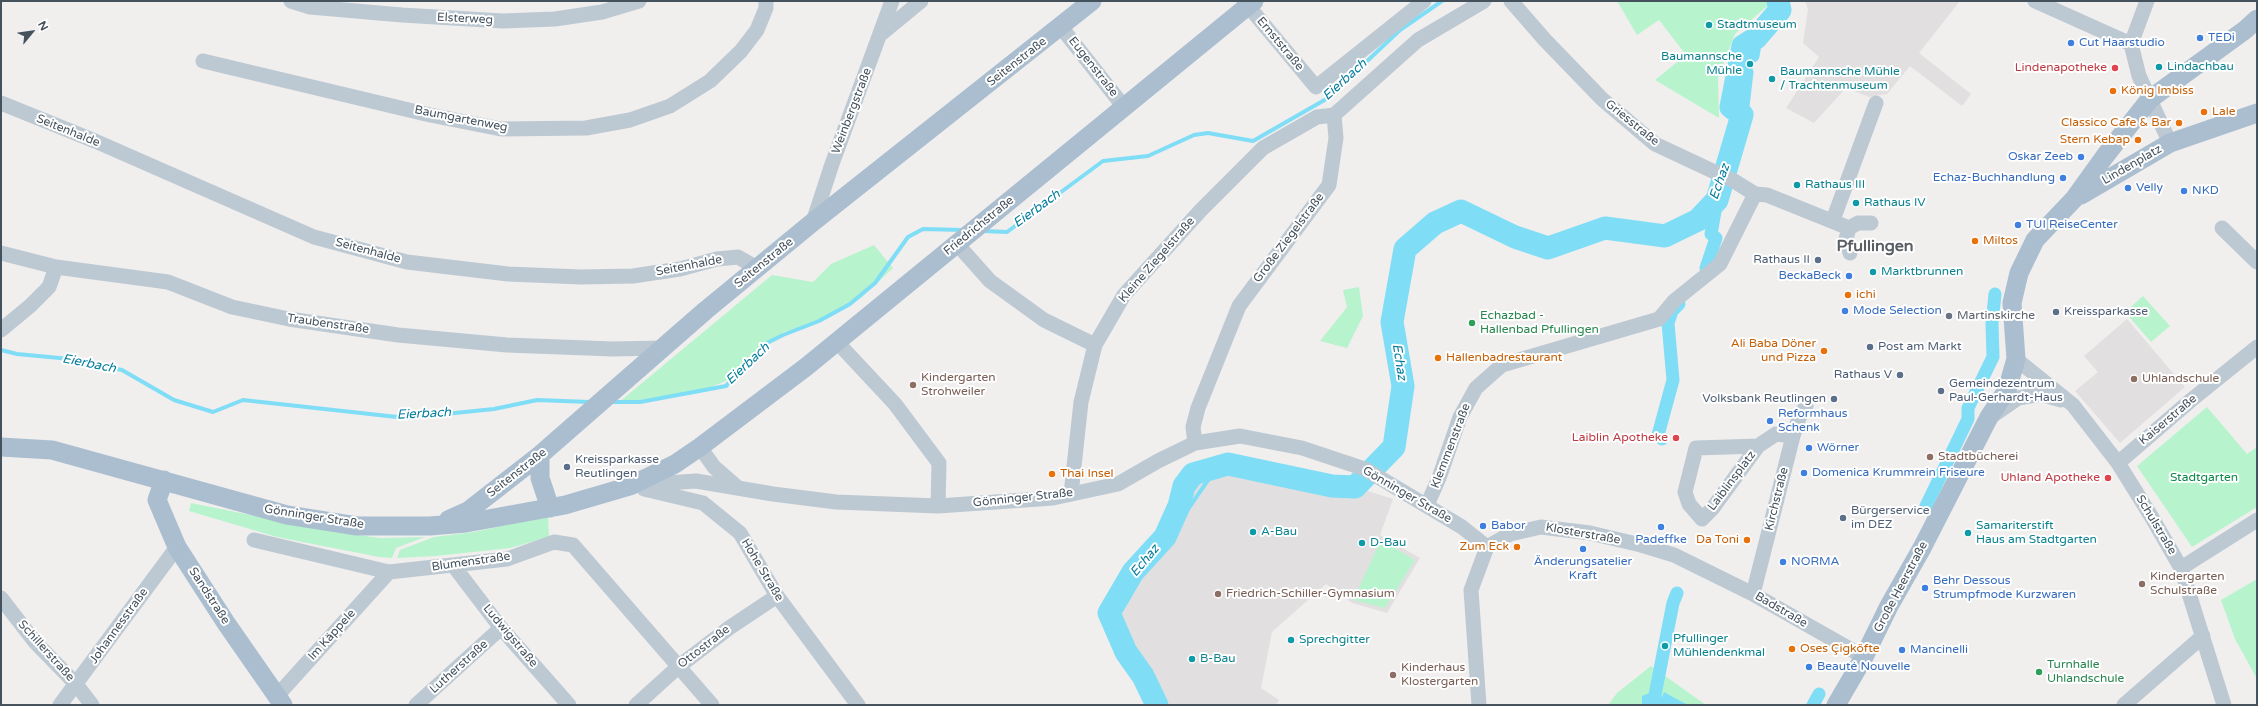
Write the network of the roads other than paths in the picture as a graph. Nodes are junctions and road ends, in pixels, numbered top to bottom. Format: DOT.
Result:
graph roads {
  1 [pos="291,1"];
  2 [pos="639,1"];
  3 [pos="766,1"];
  4 [pos="892,1"];
  5 [pos="922,1"];
  6 [pos="1092,1"];
  7 [pos="1424,1"];
  8 [pos="1484,1"];
  9 [pos="1512,1"];
  10 [pos="2036,1"];
  11 [pos="2147,1"];
  12 [pos="1249,3"];
  13 [pos="310,4"];
  14 [pos="2257,19"];
  15 [pos="1061,27"];
  16 [pos="881,34"];
  17 [pos="2130,44"];
  18 [pos="203,61"];
  19 [pos="2150,99"];
  20 [pos="1,103"];
  21 [pos="1876,104"];
  22 [pos="1124,107"];
  23 [pos="2257,113"];
  24 [pos="1334,115"];
  25 [pos="2170,143"];
  26 [pos="1755,194"];
  27 [pos="2074,199"];
  28 [pos="1833,220"];
  29 [pos="813,222"];
  30 [pos="1871,223"];
  31 [pos="1849,228"];
  32 [pos="2222,228"];
  33 [pos="957,244"];
  34 [pos="1,253"];
  35 [pos="1850,253"];
  36 [pos="2257,262"];
  37 [pos="56,267"];
  38 [pos="758,268"];
  39 [pos="1,330"];
  40 [pos="837,342"];
  41 [pos="1095,345"];
  42 [pos="2257,347"];
  43 [pos="662,348"];
  44 [pos="2016,359"];
  45 [pos="2073,405"];
  46 [pos="1806,406"];
  47 [pos="1989,417"];
  48 [pos="1793,436"];
  49 [pos="1195,443"];
  50 [pos="1758,446"];
  51 [pos="1,447"];
  52 [pos="700,447"];
  53 [pos="540,455"];
  54 [pos="2118,463"];
  55 [pos="164,480"];
  56 [pos="630,486"];
  57 [pos="738,488"];
  58 [pos="1071,494"];
  59 [pos="1427,505"];
  60 [pos="938,506"];
  61 [pos="550,508"];
  62 [pos="2257,520"];
  63 [pos="436,525"];
  64 [pos="254,540"];
  65 [pos="177,547"];
  66 [pos="1487,547"];
  67 [pos="453,565"];
  68 [pos="1696,566"];
  69 [pos="2181,568"];
  70 [pos="389,572"];
  71 [pos="1753,594"];
  72 [pos="777,596"];
  73 [pos="1,598"];
  74 [pos="501,628"];
  75 [pos="2203,636"];
  76 [pos="1864,657"];
  77 [pos="678,667"];
  78 [pos="76,684"];
  79 [pos="279,701"];
  80 [pos="60,705"];
  81 [pos="92,705"];
  82 [pos="416,705"];
  83 [pos="569,705"];
  84 [pos="636,705"];
  85 [pos="712,705"];
  86 [pos="858,705"];
  87 [pos="1479,705"];
  88 [pos="1836,705"];
  89 [pos="2124,705"];
  90 [pos="2224,705"];
  1 -- 13 [label="street, Elsterweg"];
  2 -- 13 [label="street, Elsterweg"];
  3 -- 18 [label="street, Baumgartenweg"];
  4 -- 16 [label="street, Weinbergstraße"];
  5 -- 16 [label="street"];
  6 -- 15 [label="main road, Seitenstraße"];
  7 -- 12 [label="street, Ernststraße"];
  8 -- 24 [label="street"];
  9 -- 26 [label="street, Griesstraße"];
  10 -- 17 [label="street"];
  11 -- 17 [label="street"];
  12 -- 22 [label="main road, Friedrichstraße"];
  14 -- 19 [label="main road, Lindenplatz"];
  15 -- 22 [label="street, Eugenstraße"];
  15 -- 29 [label="main road, Seitenstraße"];
  16 -- 29 [label="street, Weinbergstraße"];
  17 -- 19 [label="street"];
  19 -- 25 [label="street, Lindenplatz"];
  19 -- 27 [label="main road, Lindenplatz"];
  20 -- 38 [label="street, Seitenhalde"];
  21 -- 28 [label="street"];
  22 -- 33 [label="main road, Friedrichstraße"];
  23 -- 25 [label="main road"];
  24 -- 41 [label="street, Kleine Ziegelstraße"];
  24 -- 49 [label="street, Große Ziegelstraße"];
  25 -- 27 [label="main road, Lindenplatz"];
  26 -- 28 [label="street, Griesstraße"];
  26 -- 59 [label="street, Klemmenstraße"];
  27 -- 44 [label="main road, Lindenplatz"];
  28 -- 31 [label="street, Griesstraße"];
  29 -- 38 [label="main road, Seitenstraße"];
  30 -- 31 [label="street"];
  31 -- 35 [label="street"];
  32 -- 36 [label="street"];
  33 -- 40 [label="main road, Friedrichstraße"];
  33 -- 41 [label="street"];
  34 -- 37 [label="street, Traubenstraße"];
  37 -- 39 [label="street"];
  37 -- 43 [label="street, Traubenstraße"];
  38 -- 43 [label="main road, Seitenstraße"];
  40 -- 52 [label="main road, Friedrichstraße"];
  40 -- 60 [label="street"];
  41 -- 58 [label="street, Kleine Ziegelstraße"];
  42 -- 54 [label="street, Kaiserstraße"];
  43 -- 53 [label="main road, Seitenstraße"];
  44 -- 45 [label="street, Schulstraße"];
  44 -- 47 [label="main road, Große Heerstraße"];
  45 -- 47 [label="street"];
  45 -- 54 [label="street, Schulstraße"];
  46 -- 48 [label="street, Kirchstraße"];
  47 -- 76 [label="main road, Große Heerstraße"];
  48 -- 50 [label="street, Laiblinsplatz"];
  48 -- 71 [label="street, Kirchstraße"];
  49 -- 58 [label="street, Gönninger Straße"];
  49 -- 59 [label="street, Gönninger Straße"];
  50 -- 50 [label="street, Laiblinsplatz"];
  51 -- 55 [label="main road, Gönninger Straße"];
  52 -- 56 [label="main road, Gönninger Straße"];
  52 -- 57 [label="street"];
  53 -- 61 [label="main road"];
  53 -- 63 [label="main road, Seitenstraße"];
  54 -- 69 [label="street, Schulstraße"];
  55 -- 63 [label="main road, Gönninger Straße"];
  55 -- 65 [label="main road, Sandstraße"];
  56 -- 57 [label="street, Gönninger Straße"];
  56 -- 61 [label="main road, Gönninger Straße"];
  56 -- 72 [label="street, Hohe Straße"];
  57 -- 60 [label="street, Gönninger Straße"];
  58 -- 60 [label="street, Gönninger Straße"];
  59 -- 66 [label="street, Gönninger Straße"];
  61 -- 63 [label="main road, Gönninger Straße"];
  62 -- 69 [label="street"];
  64 -- 70 [label="street, Blumenstraße"];
  65 -- 78 [label="street, Johannesstraße"];
  65 -- 79 [label="main road, Sandstraße"];
  66 -- 68 [label="street, Klosterstraße"];
  66 -- 87 [label="street"];
  67 -- 70 [label="street, Blumenstraße"];
  67 -- 74 [label="street, Ludwigstraße"];
  67 -- 77 [label="street, Blumenstraße"];
  68 -- 71 [label="street, Badstraße"];
  69 -- 75 [label="street, Schulstraße"];
  70 -- 79 [label="street, Im Käppele"];
  71 -- 76 [label="street, Badstraße"];
  72 -- 77 [label="street, Ottostraße"];
  72 -- 86 [label="street, Hohe Straße"];
  73 -- 78 [label="street, Schillerstraße"];
  74 -- 82 [label="street, Lutherstraße"];
  74 -- 83 [label="street, Ludwigstraße"];
  75 -- 89 [label="street"];
  75 -- 90 [label="street, Schulstraße"];
  76 -- 88 [label="main road, Große Heerstraße"];
  77 -- 84 [label="street, Ottostraße"];
  77 -- 85 [label="street, Blumenstraße"];
  78 -- 80 [label="street, Johannesstraße"];
  78 -- 81 [label="street, Schillerstraße"];
}
